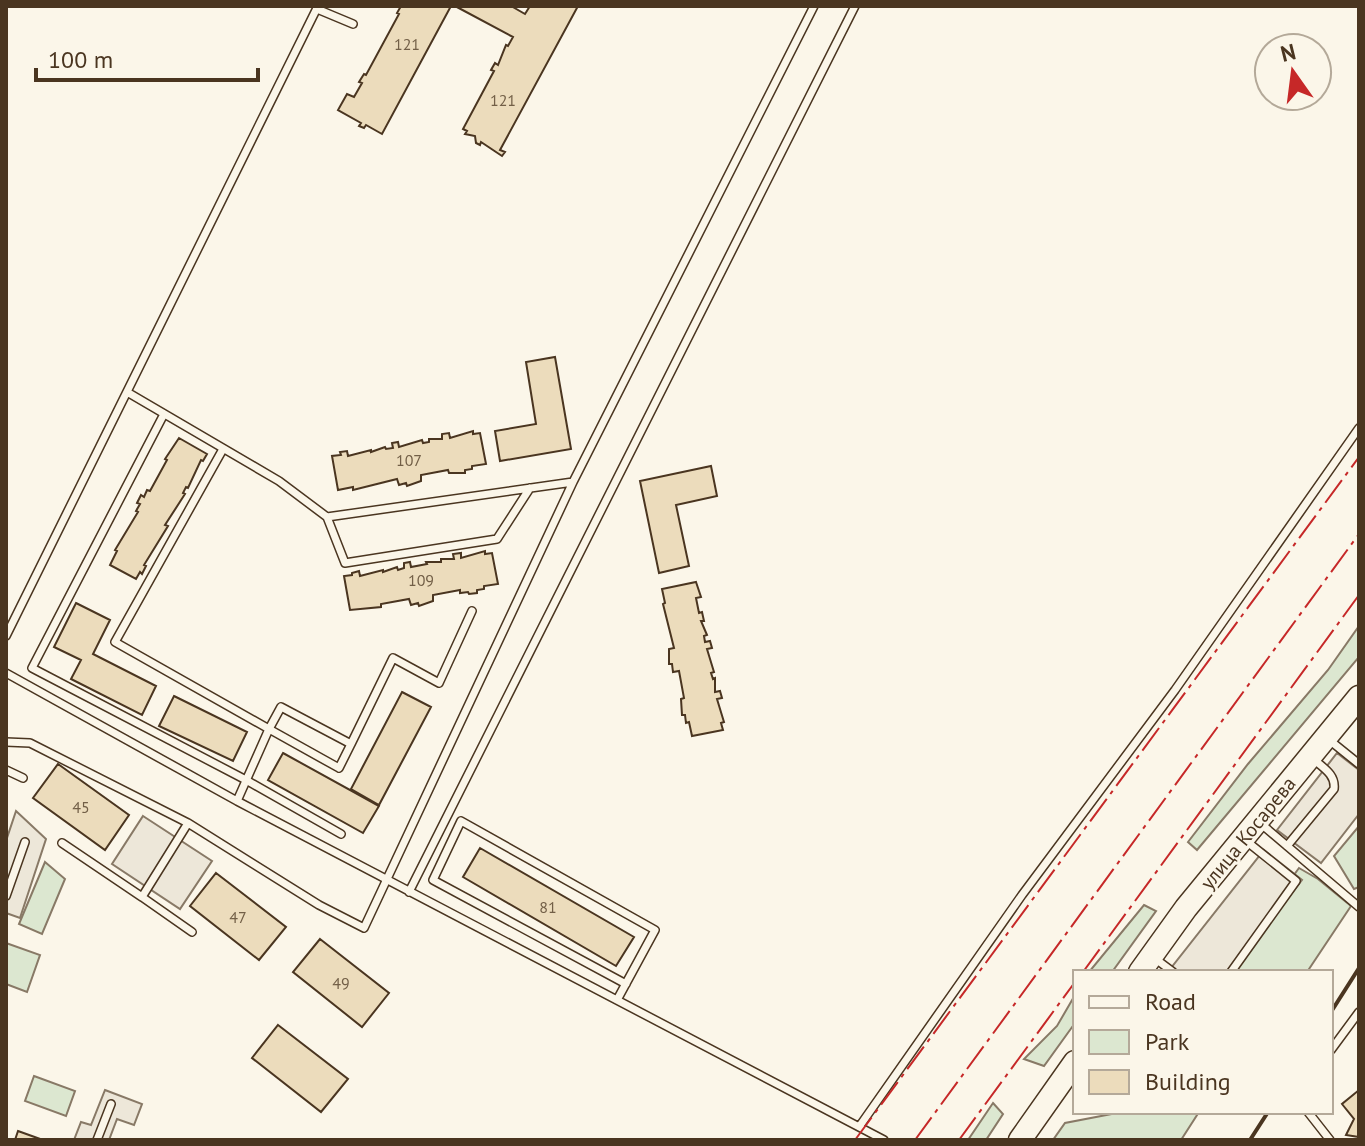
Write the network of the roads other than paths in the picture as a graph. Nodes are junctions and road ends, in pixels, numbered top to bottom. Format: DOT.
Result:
graph roads {
  1 [pos="814,6"];
  2 [pos="855,6"];
  3 [pos="317,7"];
  4 [pos="353,24"];
  5 [pos="127,392"];
  6 [pos="164,414"];
  7 [pos="1359,428"];
  8 [pos="223,449"];
  9 [pos="573,482"];
  10 [pos="530,488"];
  11 [pos="327,517"];
  12 [pos="472,611"];
  13 [pos="6,636"];
  14 [pos="6,673"];
  15 [pos="1359,697"];
  16 [pos="269,729"];
  17 [pos="1326,737"];
  18 [pos="6,742"];
  19 [pos="351,744"];
  20 [pos="1310,757"];
  21 [pos="1359,764"];
  22 [pos="6,770"];
  23 [pos="23,778"];
  24 [pos="246,780"];
  25 [pos="237,801"];
  26 [pos="188,823"];
  27 [pos="1250,829"];
  28 [pos="341,834"];
  29 [pos="25,842"];
  30 [pos="62,843"];
  31 [pos="1287,846"];
  32 [pos="385,879"];
  33 [pos="409,892"];
  34 [pos="6,896"];
  35 [pos="142,897"];
  36 [pos="1359,907"];
  37 [pos="192,932"];
  38 [pos="1146,964"];
  39 [pos="1166,970"];
  40 [pos="1232,970"];
  41 [pos="626,984"];
  42 [pos="617,1000"];
  43 [pos="1359,1012"];
  44 [pos="1333,1047"];
  45 [pos="1073,1065"];
  46 [pos="111,1104"];
  47 [pos="1310,1114"];
  48 [pos="859,1127"];
  49 [pos="97,1140"];
  50 [pos="884,1140"];
  51 [pos="1020,1140"];
  52 [pos="1330,1140"];
  1 -- 9 [label="lane"];
  2 -- 33 [label="lane"];
  3 -- 4 [label="lane"];
  3 -- 5 [label="lane"];
  5 -- 6 [label="lane"];
  5 -- 13 [label="lane"];
  6 -- 8 [label="lane"];
  6 -- 24 [label="lane"];
  7 -- 48 [label="lane"];
  8 -- 11 [label="lane"];
  8 -- 16 [label="lane"];
  9 -- 10 [label="lane"];
  9 -- 32 [label="lane"];
  10 -- 11 [label="lane"];
  10 -- 11 [label="lane"];
  12 -- 19 [label="lane"];
  14 -- 25 [label="lane"];
  15 -- 17 [label="main road, улица Косарева"];
  16 -- 19 [label="lane"];
  16 -- 19 [label="lane"];
  16 -- 24 [label="lane"];
  17 -- 20 [label="main road, улица Косарева"];
  17 -- 21 [label="lane"];
  18 -- 26 [label="lane"];
  20 -- 27 [label="main road, улица Косарева"];
  20 -- 31 [label="lane"];
  22 -- 23 [label="lane"];
  24 -- 25 [label="lane"];
  24 -- 28 [label="lane"];
  25 -- 32 [label="lane"];
  26 -- 32 [label="lane"];
  26 -- 35 [label="lane"];
  27 -- 31 [label="lane"];
  27 -- 38 [label="main road, улица Косарева"];
  27 -- 40 [label="lane"];
  29 -- 34 [label="lane"];
  30 -- 35 [label="lane"];
  31 -- 36 [label="lane"];
  32 -- 33 [label="lane"];
  33 -- 42 [label="lane"];
  35 -- 37 [label="lane"];
  38 -- 39 [label="lane"];
  41 -- 41 [label="lane"];
  41 -- 42 [label="lane"];
  42 -- 48 [label="lane"];
  43 -- 44 [label="lane"];
  45 -- 51 [label="main road"];
  46 -- 49 [label="lane"];
  47 -- 52 [label="lane"];
  48 -- 50 [label="lane"];
}
